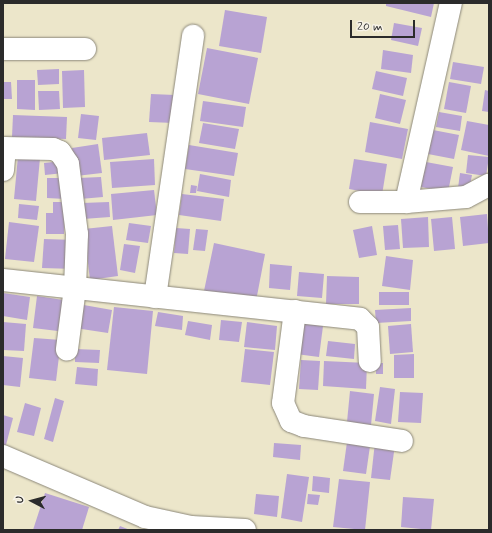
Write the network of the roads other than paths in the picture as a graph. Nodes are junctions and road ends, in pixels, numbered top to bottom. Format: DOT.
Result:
graph roads {
  1 [pos="451,3"];
  2 [pos="193,36"];
  3 [pos="3,49"];
  4 [pos="85,49"];
  5 [pos="4,148"];
  6 [pos="3,170"];
  7 [pos="489,185"];
  8 [pos="360,202"];
  9 [pos="406,202"];
  10 [pos="3,280"];
  11 [pos="75,288"];
  12 [pos="155,297"];
  13 [pos="295,311"];
  14 [pos="67,349"];
  15 [pos="370,361"];
  16 [pos="402,441"];
  17 [pos="3,456"];
  18 [pos="245,530"];
  1 -- 9 [label="street"];
  2 -- 12 [label="street"];
  3 -- 4 [label="street"];
  5 -- 6 [label="street"];
  5 -- 11 [label="street"];
  7 -- 9 [label="street"];
  8 -- 9 [label="street"];
  10 -- 11 [label="street"];
  11 -- 12 [label="street"];
  11 -- 14 [label="street"];
  12 -- 13 [label="street"];
  13 -- 15 [label="street"];
  13 -- 16 [label="street"];
  17 -- 18 [label="street"];
}
